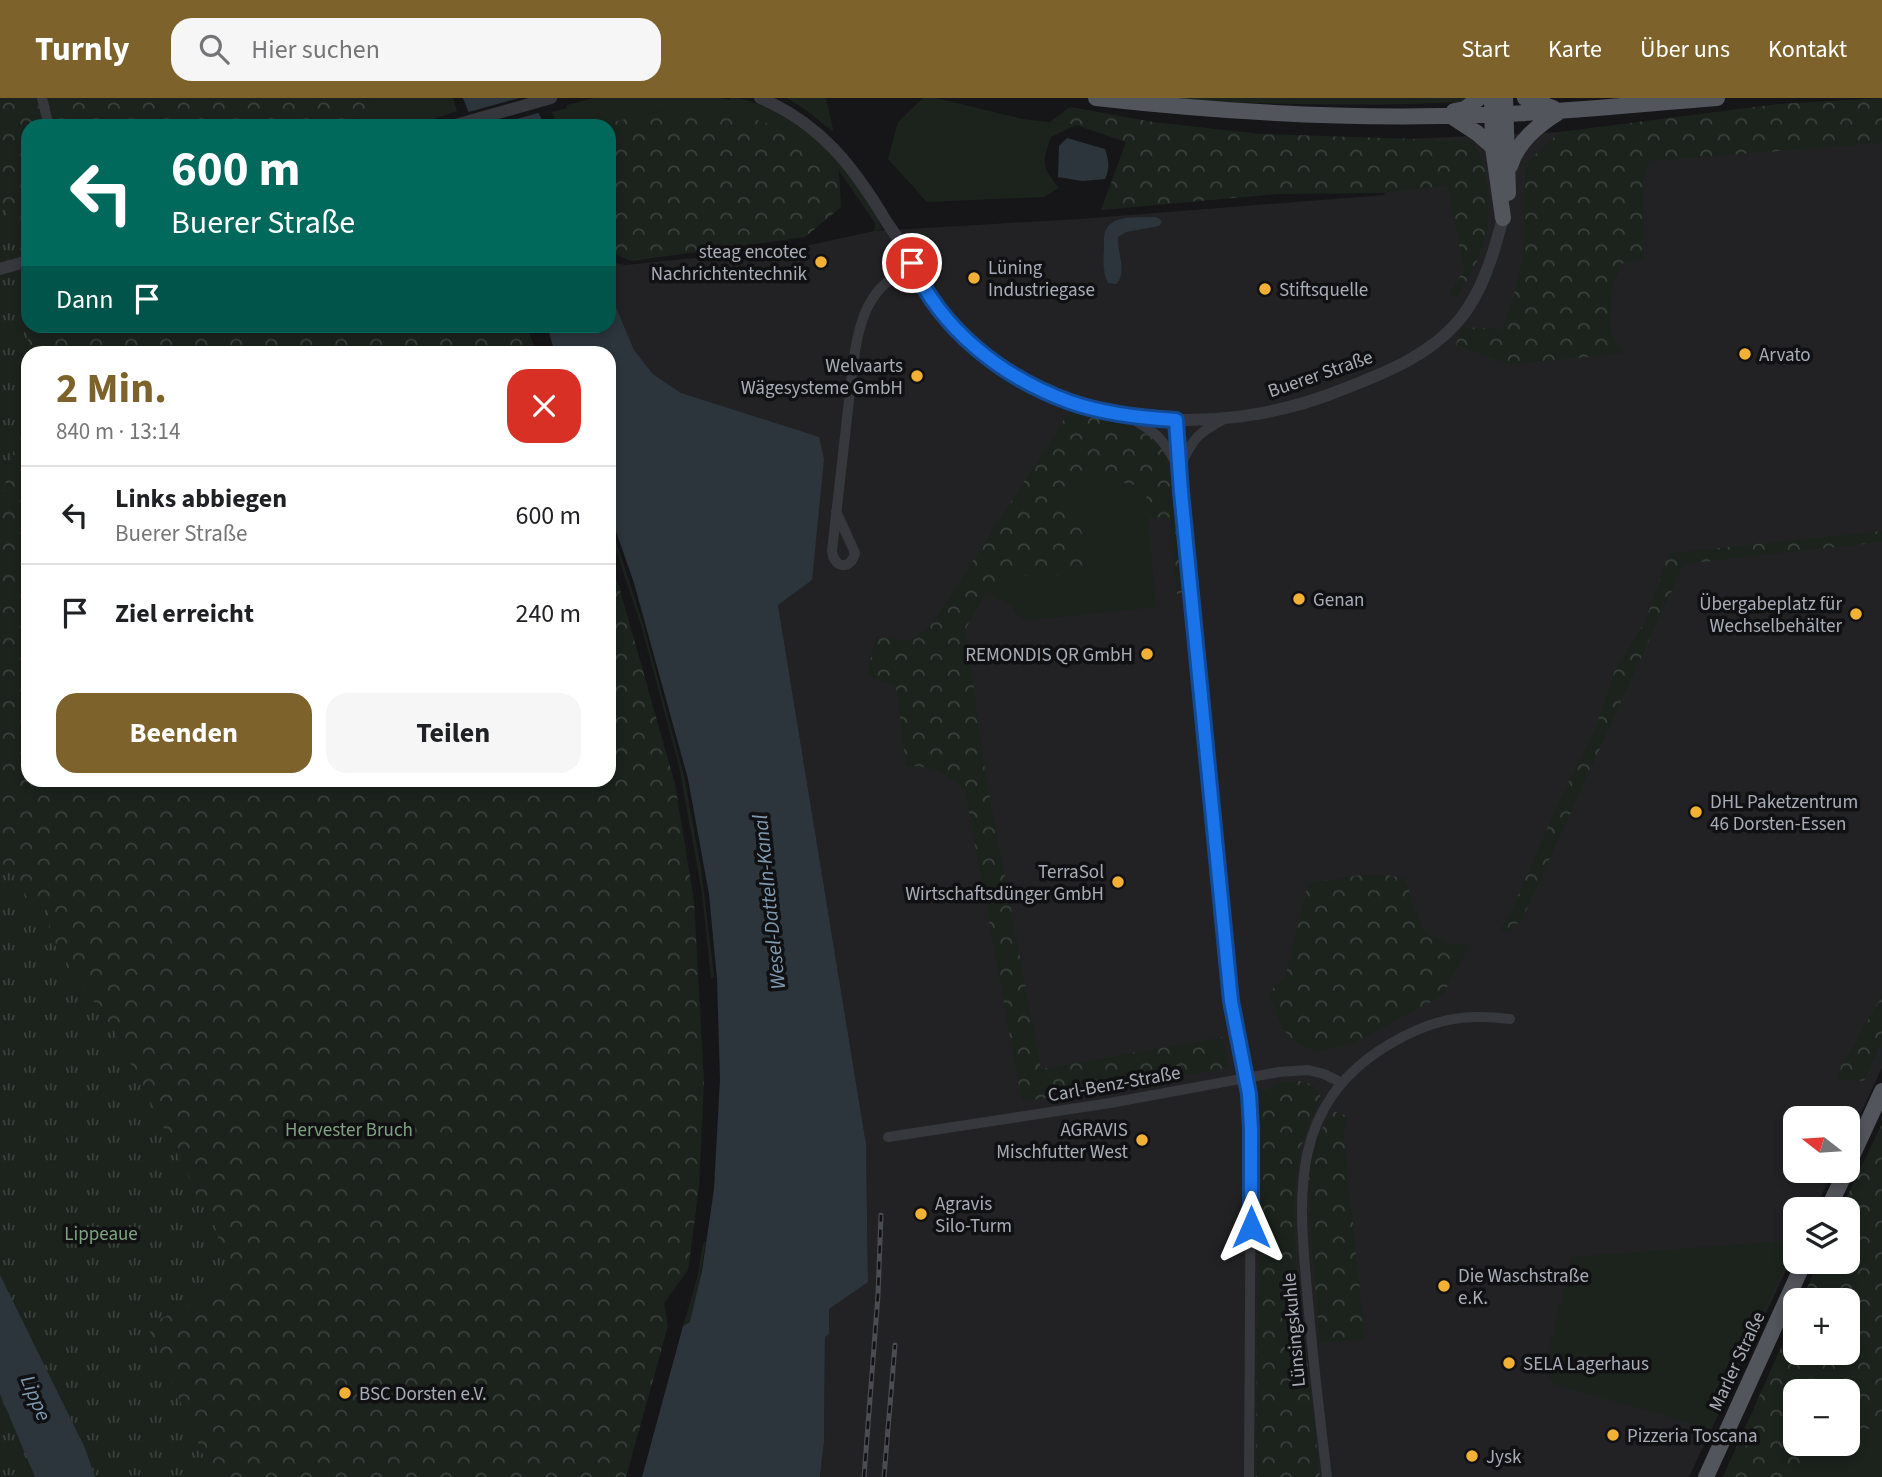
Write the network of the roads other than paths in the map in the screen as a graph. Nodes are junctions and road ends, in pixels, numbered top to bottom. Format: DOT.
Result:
graph roads {
  1 [pos="43,98"];
  2 [pos="550,98"];
  3 [pos="760,98"];
  4 [pos="1096,98"];
  5 [pos="1479,98"];
  6 [pos="1492,98"];
  7 [pos="1525,98"];
  8 [pos="1717,98"];
  9 [pos="1501,109"];
  10 [pos="1562,111"];
  11 [pos="1434,116"];
  12 [pos="1451,116"];
  13 [pos="48,119"];
  14 [pos="476,119"];
  15 [pos="1493,147"];
  16 [pos="1508,171"];
  17 [pos="1503,218"];
  18 [pos="21,264"];
  19 [pos="914,266"];
  20 [pos="0,269"];
  21 [pos="1128,416"];
  22 [pos="1226,419"];
  23 [pos="1176,420"];
  24 [pos="1179,468"];
  25 [pos="836,511"];
  26 [pos="1510,1018"];
  27 [pos="1246,1077"];
  28 [pos="1342,1083"];
  29 [pos="1882,1091"];
  30 [pos="888,1137"];
  31 [pos="1860,1139"];
  32 [pos="1799,1274"];
  33 [pos="1248,1477"];
  34 [pos="1326,1477"];
  35 [pos="1706,1477"];
  1 -- 13 [label="street"];
  2 -- 14 [label="street"];
  3 -- 19 [label="street, Buerer Straße"];
  4 -- 11 [label="main road"];
  5 -- 11 [label="main road"];
  6 -- 9 [label="main road"];
  7 -- 10 [label="main road"];
  8 -- 10 [label="main road"];
  9 -- 10 [label="main road"];
  9 -- 12 [label="main road"];
  9 -- 15 [label="main road"];
  9 -- 16 [label="main road"];
  10 -- 16 [label="main road"];
  11 -- 12 [label="main road"];
  12 -- 15 [label="main road"];
  15 -- 17 [label="main road"];
  16 -- 17 [label="main road"];
  17 -- 22 [label="street, Buerer Straße"];
  18 -- 20 [label="street"];
  19 -- 21 [label="street, Buerer Straße"];
  19 -- 25 [label="street"];
  21 -- 23 [label="street, Buerer Straße"];
  21 -- 24 [label="street"];
  22 -- 23 [label="street, Buerer Straße"];
  22 -- 24 [label="street"];
  23 -- 24 [label="street"];
  24 -- 27 [label="street"];
  25 -- 25 [label="street"];
  26 -- 28 [label="street, Lünsingskuhle"];
  27 -- 28 [label="street, Carl-Benz-Straße"];
  27 -- 30 [label="street, Carl-Benz-Straße"];
  27 -- 33 [label="street"];
  28 -- 34 [label="street, Lünsingskuhle"];
  29 -- 31 [label="main road"];
  32 -- 35 [label="main road, Marler Straße"];
}
